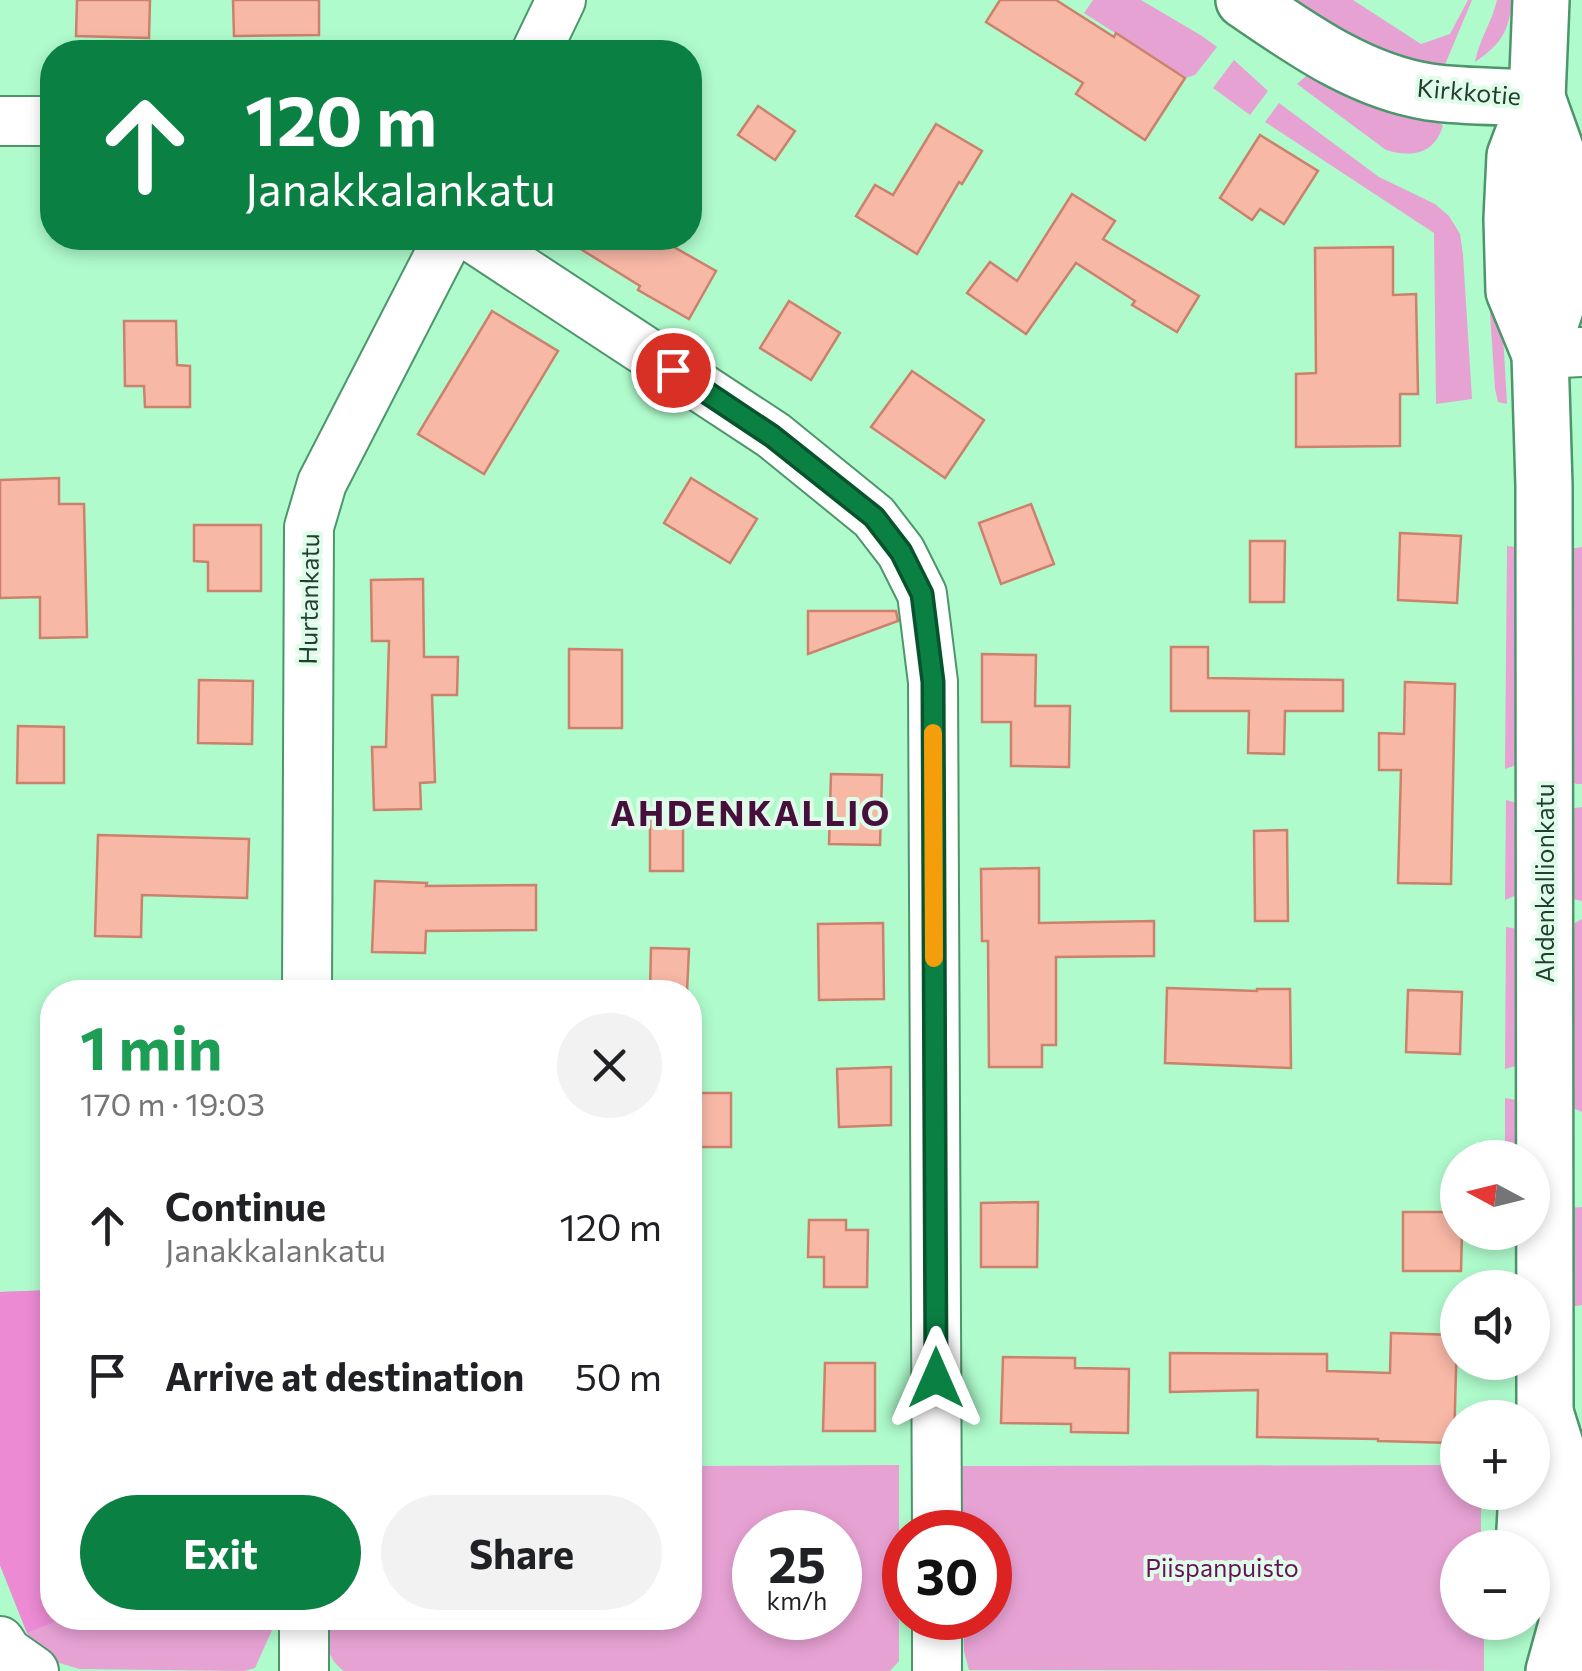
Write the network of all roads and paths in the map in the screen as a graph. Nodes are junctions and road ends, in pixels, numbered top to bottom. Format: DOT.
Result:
graph roads {
  1 [pos="561,0"];
  2 [pos="1244,0"];
  3 [pos="1541,0"];
  4 [pos="542,40"];
  5 [pos="1536,98"];
  6 [pos="0,121"];
  7 [pos="40,121"];
  8 [pos="442,250"];
  9 [pos="491,250"];
  10 [pos="1561,353"];
  11 [pos="307,980"];
  12 [pos="1538,1400"];
  13 [pos="1550,1451"];
  14 [pos="937,1510"];
  15 [pos="304,1630"];
  16 [pos="937,1640"];
  17 [pos="1532,1640"];
  18 [pos="0,1641"];
  19 [pos="34,1671"];
  20 [pos="304,1671"];
  21 [pos="938,1671"];
  22 [pos="1540,1671"];
  23 [pos="1554,1671"];
  1 -- 4 [label="street"];
  2 -- 5 [label="street, Kirkkotie"];
  3 -- 5 [label="street, Ahdenkallionkatu"];
  5 -- 10 [label="street, Ahdenkallionkatu"];
  6 -- 7 [label="street"];
  8 -- 11 [label="street, Hurtankatu"];
  9 -- 14 [label="street"];
  10 -- 12 [label="street, Ahdenkallionkatu"];
  13 -- 23 [label="street, Ahdenkallionkatu"];
  15 -- 20 [label="street"];
  16 -- 21 [label="street"];
  17 -- 22 [label="street"];
  18 -- 19 [label="street"];
}
